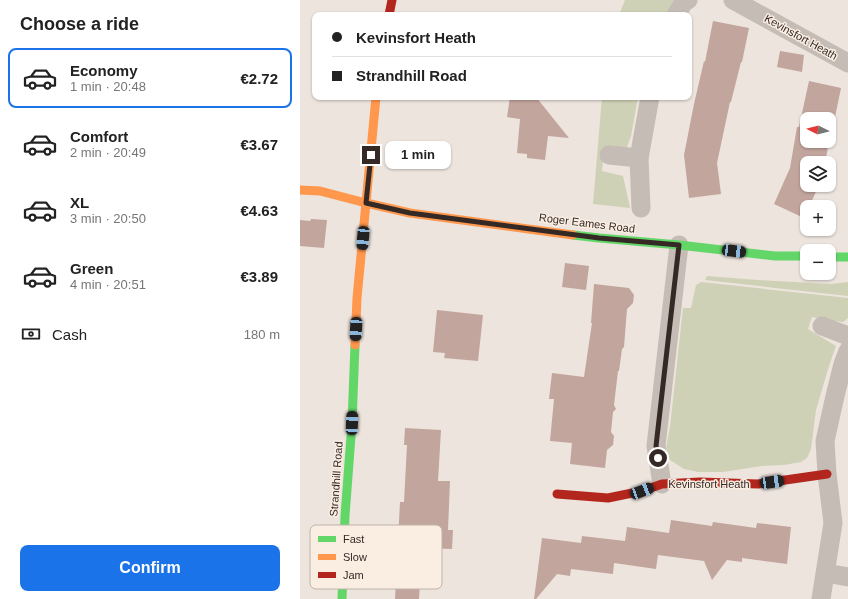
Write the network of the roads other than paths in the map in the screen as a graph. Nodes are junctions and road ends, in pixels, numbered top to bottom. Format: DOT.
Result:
graph roads {
  1 [pos="392,0"];
  2 [pos="688,0"];
  3 [pos="733,0"];
  4 [pos="390,12"];
  5 [pos="678,12"];
  6 [pos="848,63"];
  7 [pos="376,100"];
  8 [pos="649,100"];
  9 [pos="609,155"];
  10 [pos="639,158"];
  11 [pos="300,190"];
  12 [pos="366,203"];
  13 [pos="641,208"];
  14 [pos="679,245"];
  15 [pos="800,256"];
  16 [pos="836,257"];
  17 [pos="848,257"];
  18 [pos="822,326"];
  19 [pos="848,336"];
  20 [pos="848,351"];
  21 [pos="827,474"];
  22 [pos="662,484"];
  23 [pos="557,494"];
  24 [pos="344,525"];
  25 [pos="826,573"];
  26 [pos="848,577"];
  27 [pos="342,589"];
  28 [pos="342,599"];
  29 [pos="821,599"];
  1 -- 4 [label="main road"];
  2 -- 5 [label="street"];
  3 -- 6 [label="street, Kevinsfort Heath"];
  7 -- 12 [label="main road, Strandhill Road"];
  8 -- 10 [label="street"];
  9 -- 10 [label="street"];
  10 -- 13 [label="street"];
  11 -- 12 [label="main road, Roger Eames Road"];
  12 -- 14 [label="main road, Roger Eames Road"];
  12 -- 24 [label="main road, Strandhill Road"];
  14 -- 15 [label="main road, Roger Eames Road"];
  14 -- 22 [label="street, Kevinsfort Heath"];
  16 -- 17 [label="main road"];
  18 -- 19 [label="street"];
  20 -- 21 [label="street"];
  21 -- 22 [label="main road, Kevinsfort Heath"];
  21 -- 25 [label="street"];
  22 -- 23 [label="main road, Kevinsfort Heath"];
  25 -- 26 [label="street"];
  25 -- 29 [label="street"];
  27 -- 28 [label="main road, Strandhill Road"];
}
